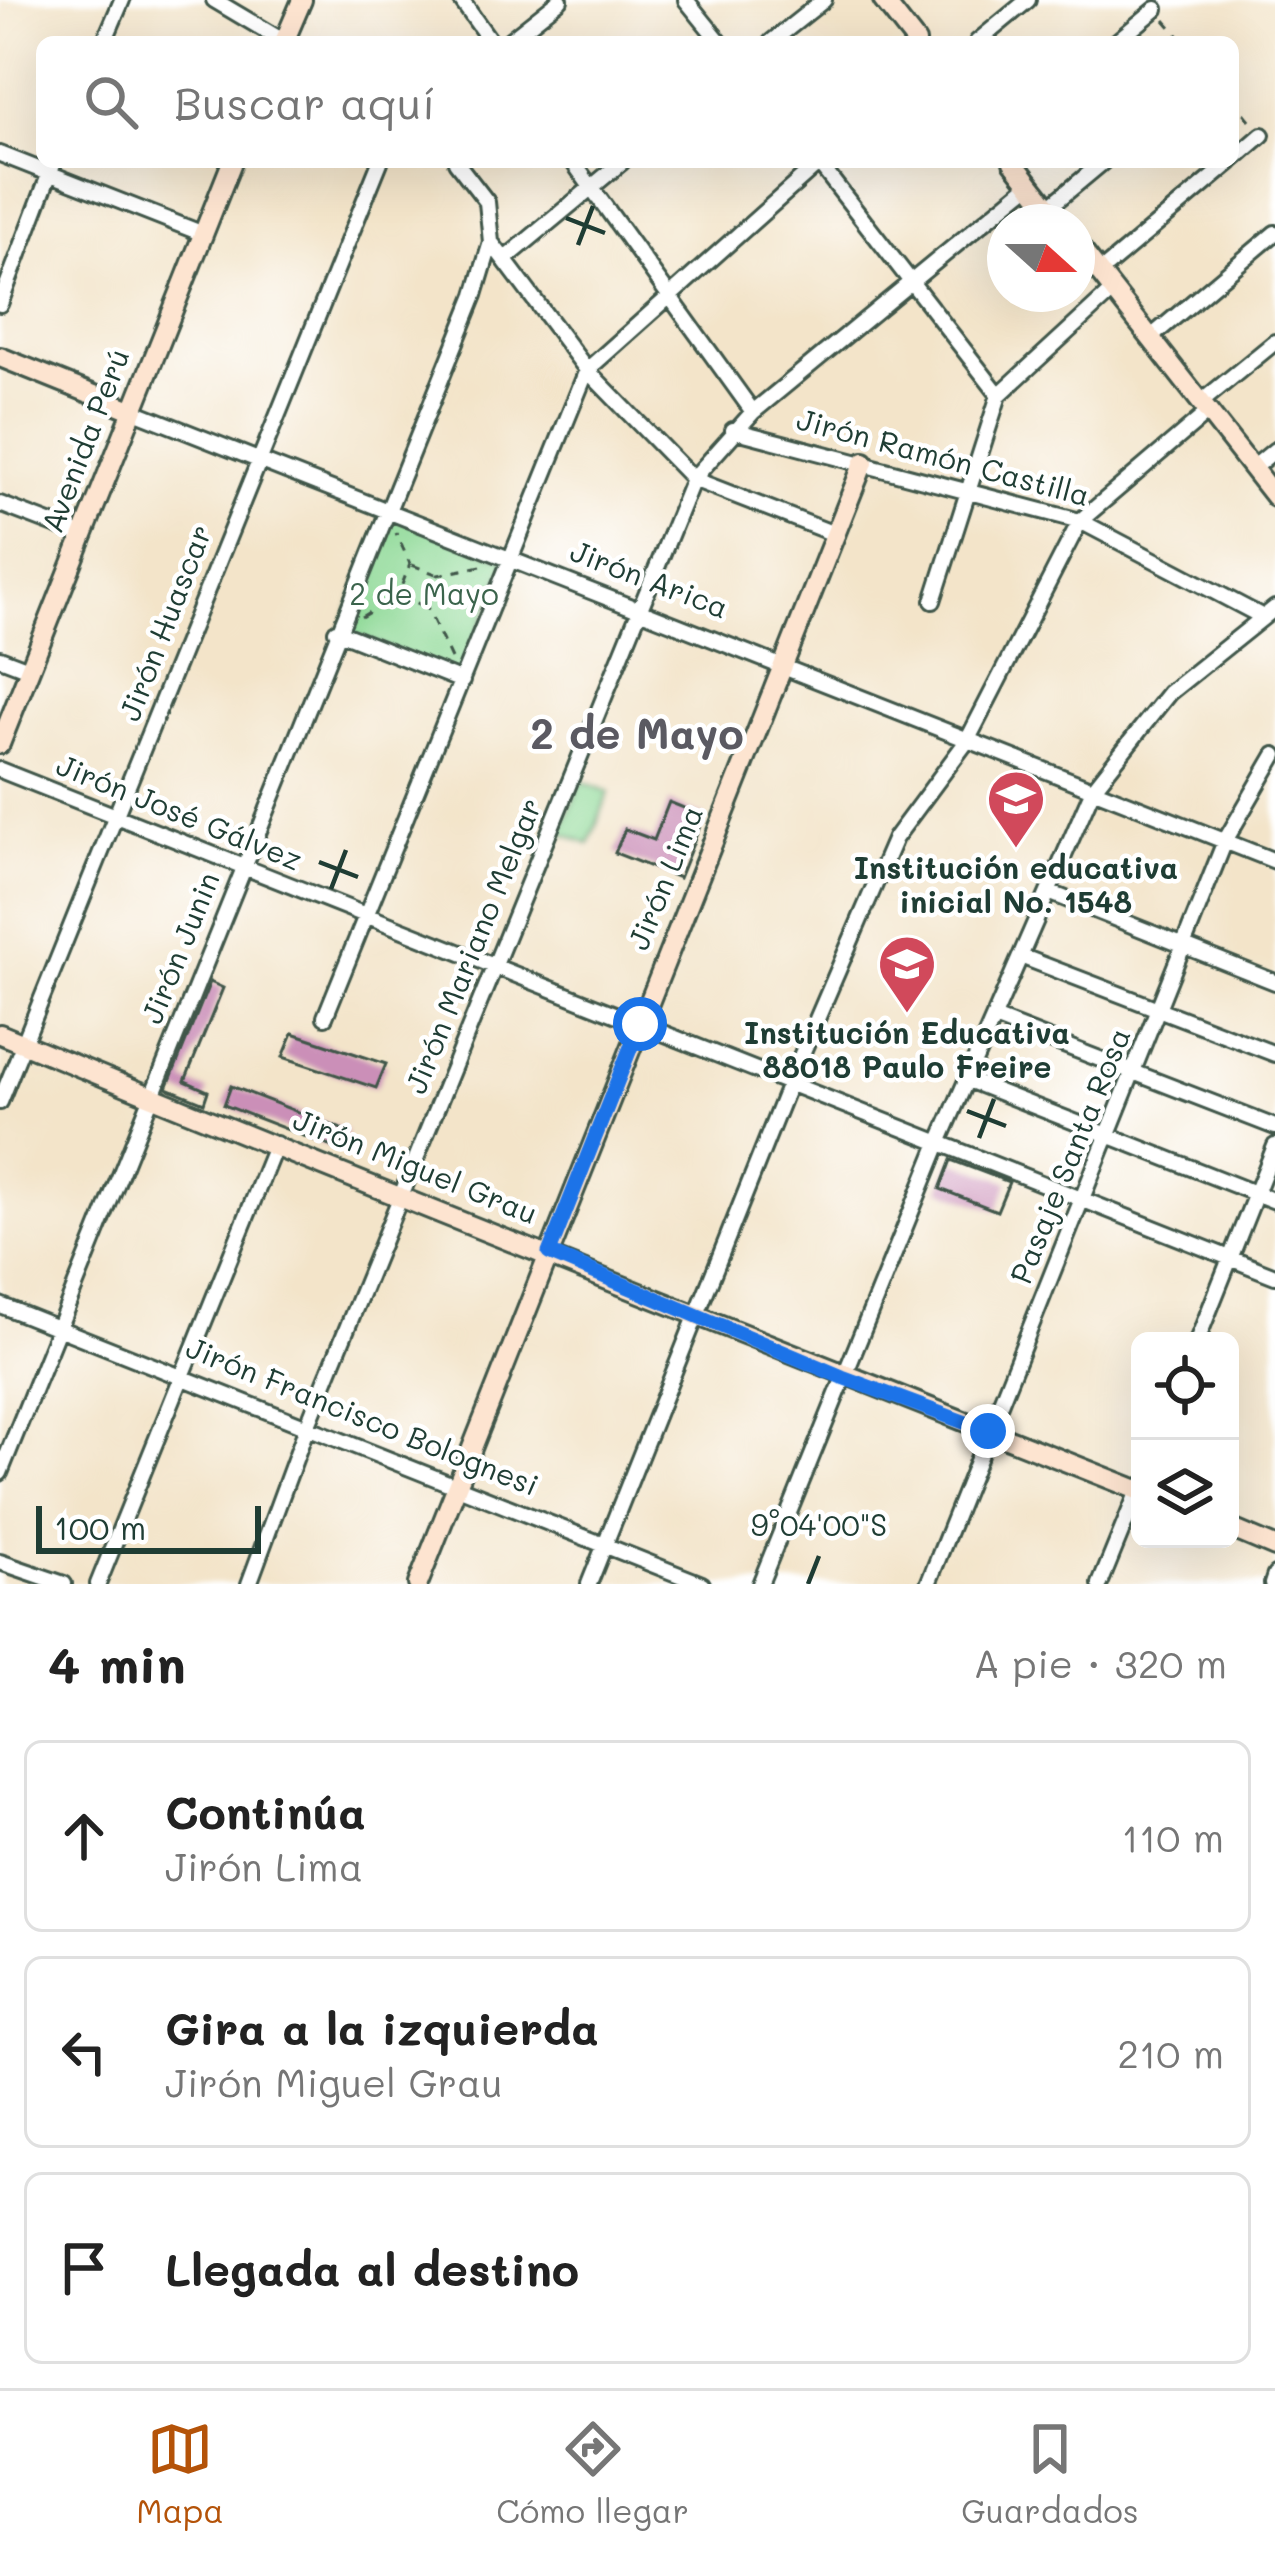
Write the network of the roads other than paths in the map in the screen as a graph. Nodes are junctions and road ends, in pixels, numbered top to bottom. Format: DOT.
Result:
graph roads {
  1 [pos="122,0"];
  2 [pos="214,0"];
  3 [pos="302,0"];
  4 [pos="461,0"];
  5 [pos="560,0"];
  6 [pos="686,0"];
  7 [pos="824,0"];
  8 [pos="884,0"];
  9 [pos="1028,0"];
  10 [pos="1156,9"];
  11 [pos="107,36"];
  12 [pos="275,36"];
  13 [pos="287,36"];
  14 [pos="487,36"];
  15 [pos="515,36"];
  16 [pos="715,36"];
  17 [pos="779,36"];
  18 [pos="911,36"];
  19 [pos="984,36"];
  20 [pos="1123,36"];
  21 [pos="1262,135"];
  22 [pos="0,154"];
  23 [pos="1239,155"];
  24 [pos="36,163"];
  25 [pos="52,168"];
  26 [pos="54,168"];
  27 [pos="229,168"];
  28 [pos="378,168"];
  29 [pos="461,168"];
  30 [pos="577,168"];
  31 [pos="615,168"];
  32 [pos="812,168"];
  33 [pos="824,168"];
  34 [pos="1018,168"];
  35 [pos="1097,168"];
  36 [pos="1224,168"];
  37 [pos="1030,184"];
  38 [pos="590,188"];
  39 [pos="1047,204"];
  40 [pos="1064,204"];
  41 [pos="201,233"];
  42 [pos="1275,233"];
  43 [pos="491,242"];
  44 [pos="505,259"];
  45 [pos="1095,268"];
  46 [pos="1099,273"];
  47 [pos="912,278"];
  48 [pos="1112,291"];
  49 [pos="667,296"];
  50 [pos="0,304"];
  51 [pos="1150,338"];
  52 [pos="1275,342"];
  53 [pos="0,358"];
  54 [pos="587,370"];
  55 [pos="1000,395"];
  56 [pos="1204,408"];
  57 [pos="129,409"];
  58 [pos="752,412"];
  59 [pos="733,430"];
  60 [pos="1275,450"];
  61 [pos="259,460"];
  62 [pos="864,462"];
  63 [pos="1253,468"];
  64 [pos="694,479"];
  65 [pos="969,489"];
  66 [pos="1275,497"];
  67 [pos="0,504"];
  68 [pos="386,510"];
  69 [pos="1081,521"];
  70 [pos="81,535"];
  71 [pos="837,535"];
  72 [pos="511,559"];
  73 [pos="932,601"];
  74 [pos="638,608"];
  75 [pos="1269,612"];
  76 [pos="336,631"];
  77 [pos="0,658"];
  78 [pos="783,665"];
  79 [pos="29,669"];
  80 [pos="462,680"];
  81 [pos="968,740"];
  82 [pos="0,744"];
  83 [pos="1275,754"];
  84 [pos="0,770"];
  85 [pos="1093,789"];
  86 [pos="119,819"];
  87 [pos="1225,841"];
  88 [pos="1275,861"];
  89 [pos="243,868"];
  90 [pos="1051,893"];
  91 [pos="365,916"];
  92 [pos="1182,946"];
  93 [pos="1023,957"];
  94 [pos="495,967"];
  95 [pos="1275,982"];
  96 [pos="1159,1009"];
  97 [pos="325,1017"];
  98 [pos="994,1018"];
  99 [pos="640,1024"];
  100 [pos="0,1034"];
  101 [pos="23,1044"];
  102 [pos="1275,1054"];
  103 [pos="1134,1072"];
  104 [pos="968,1080"];
  105 [pos="789,1084"];
  106 [pos="151,1094"];
  107 [pos="0,1102"];
  108 [pos="1275,1126"];
  109 [pos="1110,1136"];
  110 [pos="939,1143"];
  111 [pos="276,1144"];
  112 [pos="1275,1146"];
  113 [pos="404,1194"];
  114 [pos="1256,1194"];
  115 [pos="1083,1200"];
  116 [pos="1275,1201"];
  117 [pos="549,1253"];
  118 [pos="1229,1258"];
  119 [pos="1275,1276"];
  120 [pos="0,1305"];
  121 [pos="698,1313"];
  122 [pos="58,1325"];
  123 [pos="1200,1332"];
  124 [pos="182,1375"];
  125 [pos="842,1377"];
  126 [pos="308,1424"];
  127 [pos="988,1431"];
  128 [pos="0,1473"];
  129 [pos="457,1484"];
  130 [pos="1131,1486"];
  131 [pos="1131,1508"];
  132 [pos="1239,1532"];
  133 [pos="604,1543"];
  134 [pos="1275,1547"];
  135 [pos="0,1562"];
  136 [pos="1275,1576"];
  137 [pos="64,1584"];
  138 [pos="98,1584"];
  139 [pos="249,1584"];
  140 [pos="418,1584"];
  141 [pos="589,1584"];
  142 [pos="702,1584"];
  143 [pos="760,1584"];
  144 [pos="928,1584"];
  145 [pos="1100,1584"];
  146 [pos="1272,1584"];
  1 -- 11 [label="street"];
  2 -- 12 [label="street"];
  3 -- 13 [label="street"];
  4 -- 14 [label="street"];
  5 -- 15 [label="street"];
  6 -- 16 [label="street"];
  7 -- 17 [label="street"];
  8 -- 18 [label="street"];
  9 -- 19 [label="street"];
  10 -- 20 [label="street"];
  21 -- 23 [label="street"];
  22 -- 24 [label="street"];
  25 -- 50 [label="street"];
  26 -- 41 [label="street"];
  27 -- 41 [label="street, Avenida Perú"];
  28 -- 61 [label="street, Jirón Huascar"];
  29 -- 43 [label="street"];
  30 -- 38 [label="street"];
  31 -- 38 [label="street"];
  32 -- 49 [label="street"];
  33 -- 47 [label="street"];
  34 -- 37 [label="street"];
  35 -- 40 [label="street"];
  36 -- 46 [label="street"];
  37 -- 39 [label="street"];
  37 -- 47 [label="street, Jirón Mariano Melgar"];
  38 -- 44 [label="street"];
  38 -- 49 [label="street"];
  41 -- 57 [label="street, Avenida Perú"];
  42 -- 51 [label="street"];
  43 -- 44 [label="street"];
  43 -- 68 [label="street, Jirón Junin"];
  44 -- 54 [label="street"];
  45 -- 46 [label="street"];
  46 -- 48 [label="street"];
  47 -- 55 [label="street"];
  47 -- 58 [label="street, Jirón Mariano Melgar"];
  48 -- 51 [label="street"];
  48 -- 55 [label="street"];
  49 -- 54 [label="street"];
  49 -- 58 [label="street"];
  51 -- 56 [label="street"];
  52 -- 56 [label="street"];
  53 -- 57 [label="street, Jirón Arica"];
  54 -- 64 [label="street"];
  54 -- 72 [label="street"];
  55 -- 65 [label="street"];
  56 -- 63 [label="street"];
  56 -- 69 [label="street"];
  57 -- 61 [label="street, Jirón Arica"];
  57 -- 70 [label="street, Avenida Perú"];
  58 -- 59 [label="street, Jirón Mariano Melgar"];
  59 -- 62 [label="street, Jirón Ramón Castilla"];
  59 -- 64 [label="street, Jirón Mariano Melgar"];
  60 -- 63 [label="street"];
  61 -- 68 [label="street, Jirón Arica"];
  61 -- 86 [label="street, Jirón Huascar"];
  62 -- 65 [label="street, Jirón Ramón Castilla"];
  62 -- 71 [label="street, Jirón Lima"];
  63 -- 66 [label="street"];
  64 -- 71 [label="street"];
  64 -- 74 [label="street, Jirón Mariano Melgar"];
  65 -- 69 [label="street, Jirón Ramón Castilla"];
  65 -- 73 [label="street"];
  67 -- 70 [label="street"];
  68 -- 72 [label="street, Jirón Arica"];
  68 -- 76 [label="street, Jirón Junin"];
  69 -- 75 [label="street, Jirón Ramón Castilla"];
  69 -- 81 [label="street"];
  70 -- 79 [label="street, Avenida Perú"];
  71 -- 78 [label="street, Jirón Lima"];
  72 -- 74 [label="street, Jirón Arica"];
  72 -- 80 [label="street"];
  74 -- 78 [label="street, Jirón Arica"];
  74 -- 94 [label="street, Jirón Mariano Melgar"];
  75 -- 85 [label="street"];
  76 -- 80 [label="street"];
  76 -- 89 [label="street, Jirón Junin"];
  77 -- 79 [label="street"];
  78 -- 81 [label="street, Jirón Arica"];
  78 -- 99 [label="street, Jirón Lima"];
  79 -- 82 [label="street, Avenida Perú"];
  80 -- 91 [label="street"];
  81 -- 85 [label="street, Jirón Arica"];
  81 -- 105 [label="street"];
  83 -- 87 [label="street, Pasaje Santa Rosa"];
  84 -- 86 [label="street, Jirón José Gálvez"];
  85 -- 87 [label="street, Jirón Arica"];
  85 -- 90 [label="street"];
  86 -- 89 [label="street, Jirón José Gálvez"];
  86 -- 101 [label="street, Jirón Huascar"];
  87 -- 88 [label="street, Jirón Arica"];
  87 -- 92 [label="street, Pasaje Santa Rosa"];
  89 -- 91 [label="street, Jirón José Gálvez"];
  89 -- 106 [label="street, Jirón Junin"];
  90 -- 92 [label="street"];
  90 -- 93 [label="street"];
  91 -- 94 [label="street, Jirón José Gálvez"];
  91 -- 97 [label="street"];
  92 -- 95 [label="street"];
  92 -- 96 [label="street, Pasaje Santa Rosa"];
  93 -- 96 [label="street"];
  93 -- 98 [label="street"];
  94 -- 99 [label="street, Jirón José Gálvez"];
  94 -- 113 [label="street, Jirón Mariano Melgar"];
  96 -- 102 [label="street"];
  96 -- 103 [label="street, Pasaje Santa Rosa"];
  98 -- 103 [label="street"];
  98 -- 104 [label="street"];
  99 -- 105 [label="street, Jirón José Gálvez"];
  99 -- 117 [label="street, Jirón Lima"];
  100 -- 101 [label="street, Jirón Miguel Grau"];
  101 -- 106 [label="street, Jirón Miguel Grau"];
  101 -- 107 [label="street, Jirón Huascar"];
  103 -- 108 [label="street"];
  103 -- 109 [label="street, Pasaje Santa Rosa"];
  104 -- 109 [label="street"];
  104 -- 110 [label="street"];
  105 -- 110 [label="street, Jirón José Gálvez"];
  105 -- 121 [label="street"];
  106 -- 111 [label="street, Jirón Miguel Grau"];
  106 -- 122 [label="street, Jirón Junin"];
  109 -- 114 [label="street"];
  109 -- 115 [label="street, Pasaje Santa Rosa"];
  110 -- 115 [label="street, Jirón José Gálvez"];
  110 -- 125 [label="street"];
  111 -- 113 [label="street, Jirón Miguel Grau"];
  111 -- 124 [label="street"];
  112 -- 114 [label="street"];
  113 -- 117 [label="street, Jirón Miguel Grau"];
  113 -- 126 [label="street, Jirón Mariano Melgar"];
  114 -- 116 [label="street"];
  114 -- 118 [label="street"];
  115 -- 118 [label="street, Jirón José Gálvez"];
  115 -- 127 [label="street, Pasaje Santa Rosa"];
  117 -- 121 [label="street, Jirón Miguel Grau"];
  117 -- 129 [label="street, Jirón Lima"];
  118 -- 119 [label="street, Jirón José Gálvez"];
  118 -- 123 [label="street"];
  120 -- 122 [label="street, Jirón Francisco Bolognesi"];
  121 -- 125 [label="street, Jirón Miguel Grau"];
  121 -- 133 [label="street"];
  122 -- 124 [label="street, Jirón Francisco Bolognesi"];
  122 -- 128 [label="street, Jirón Junin"];
  124 -- 126 [label="street, Jirón Francisco Bolognesi"];
  124 -- 138 [label="street"];
  125 -- 127 [label="street, Jirón Miguel Grau"];
  125 -- 143 [label="street"];
  126 -- 129 [label="street, Jirón Francisco Bolognesi"];
  126 -- 139 [label="street, Jirón Mariano Melgar"];
  127 -- 130 [label="street, Jirón Miguel Grau"];
  127 -- 144 [label="street, Pasaje Santa Rosa"];
  129 -- 133 [label="street, Jirón Francisco Bolognesi"];
  129 -- 140 [label="street, Jirón Lima"];
  131 -- 145 [label="street"];
  132 -- 134 [label="street"];
  133 -- 141 [label="street"];
  133 -- 142 [label="street, Jirón Francisco Bolognesi"];
  135 -- 137 [label="street"];
  136 -- 146 [label="street"];
}
